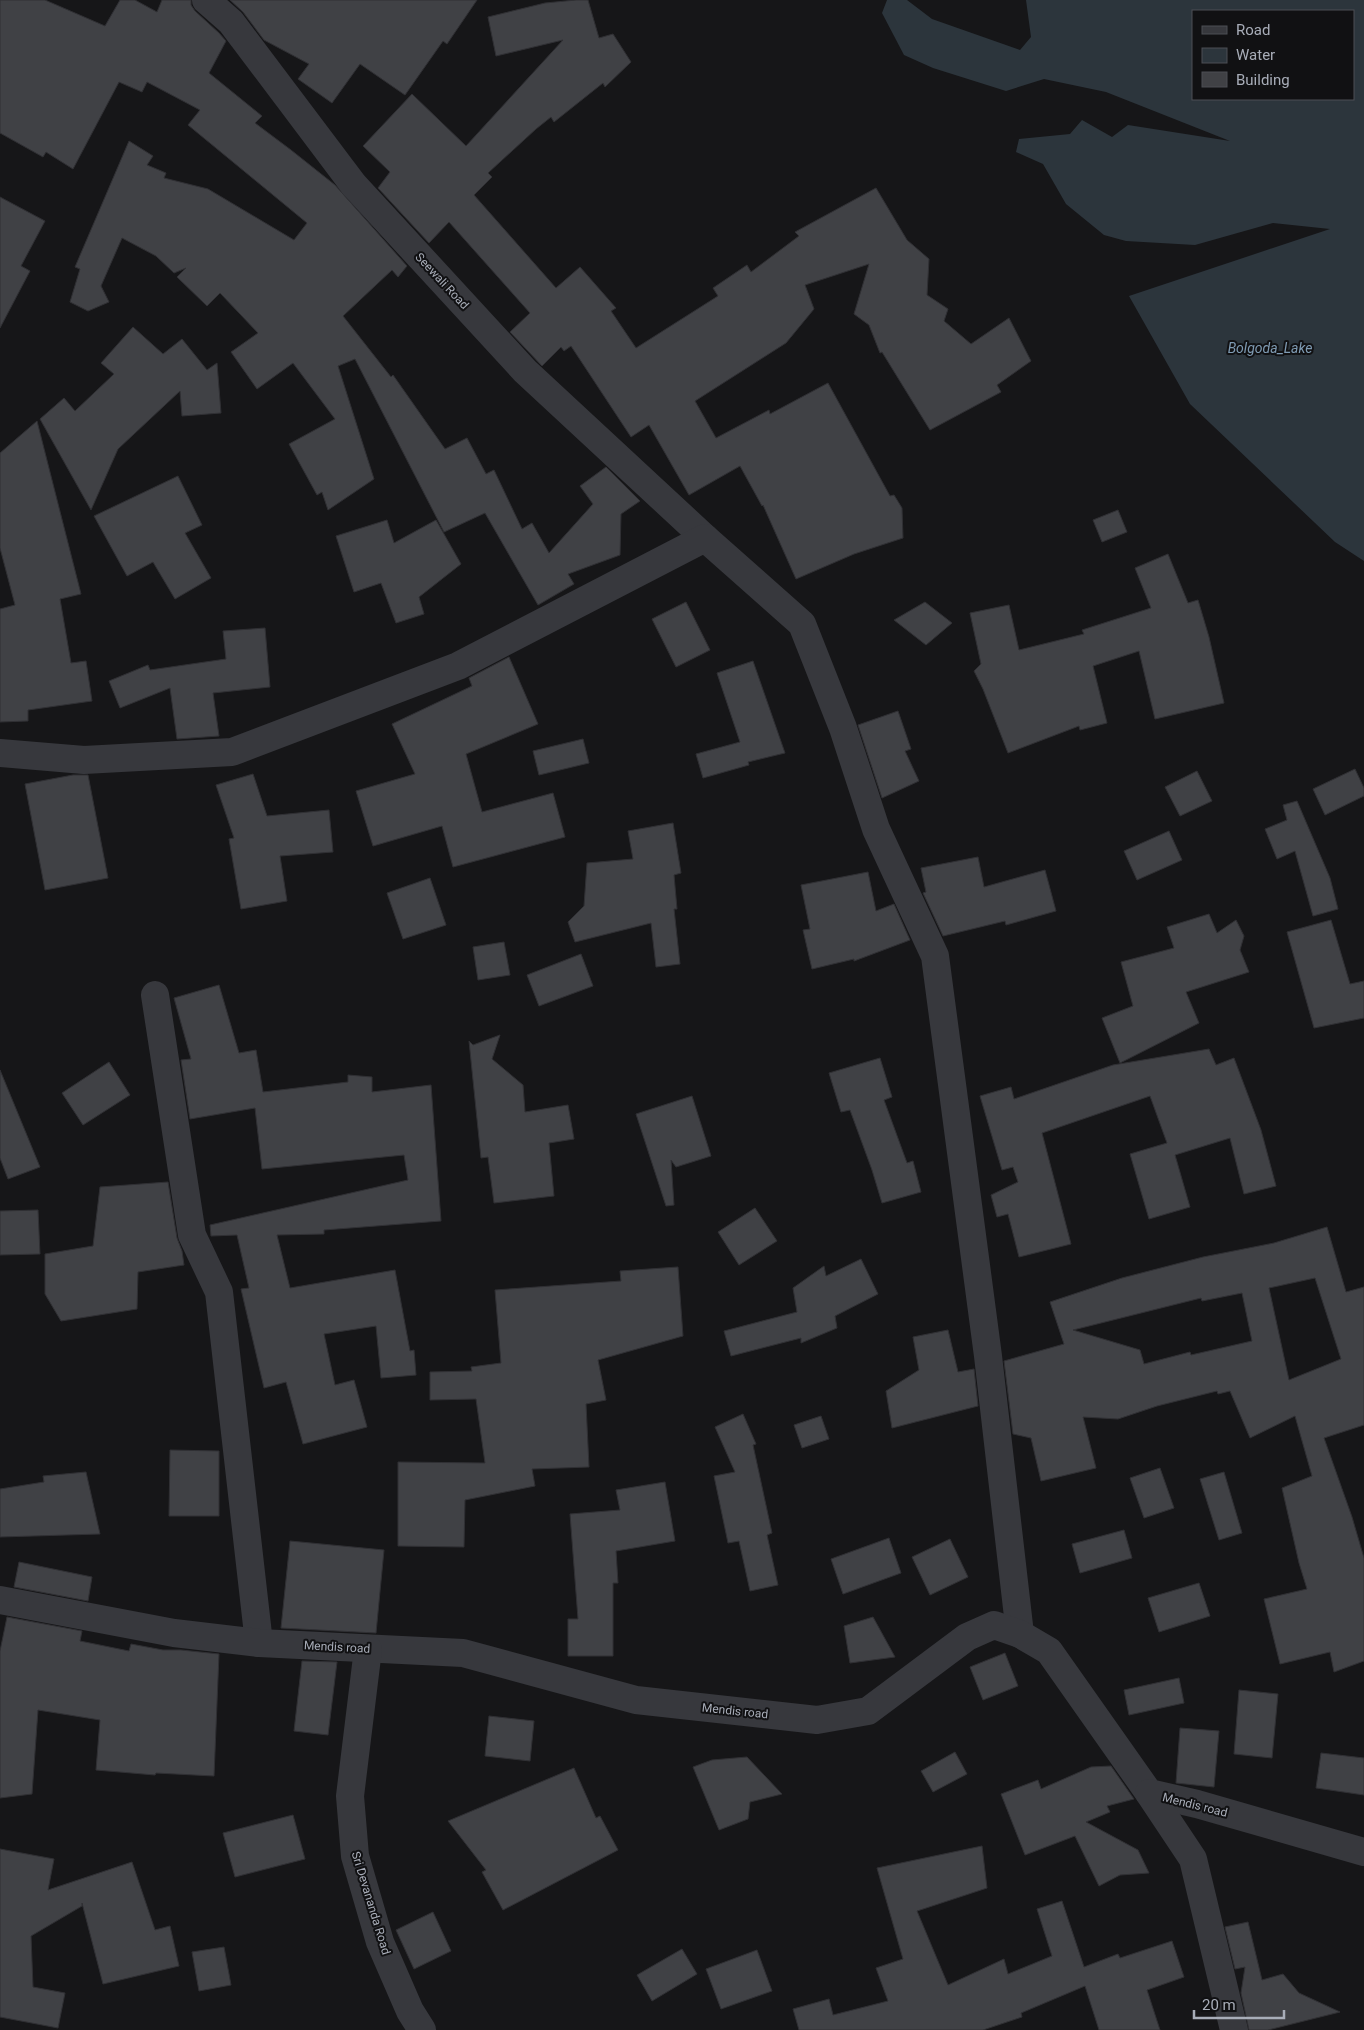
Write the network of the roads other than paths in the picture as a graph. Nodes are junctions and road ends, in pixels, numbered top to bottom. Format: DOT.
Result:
graph roads {
  1 [pos="206,0"];
  2 [pos="705,538"];
  3 [pos="0,753"];
  4 [pos="155,996"];
  5 [pos="0,1600"];
  6 [pos="1020,1634"];
  7 [pos="259,1643"];
  8 [pos="368,1648"];
  9 [pos="1149,1793"];
  10 [pos="1364,1852"];
  11 [pos="422,2030"];
  12 [pos="1234,2030"];
  1 -- 2 [label="street, Seewali Road"];
  2 -- 3 [label="street"];
  2 -- 6 [label="street, Seewali Road"];
  4 -- 7 [label="street"];
  5 -- 7 [label="street, Mendis road"];
  6 -- 8 [label="street, Mendis road"];
  6 -- 9 [label="street, Mendis road"];
  7 -- 8 [label="street, Mendis road"];
  8 -- 11 [label="street, Sri Devananda Road"];
  9 -- 10 [label="street, Mendis road"];
  9 -- 12 [label="street"];
}
